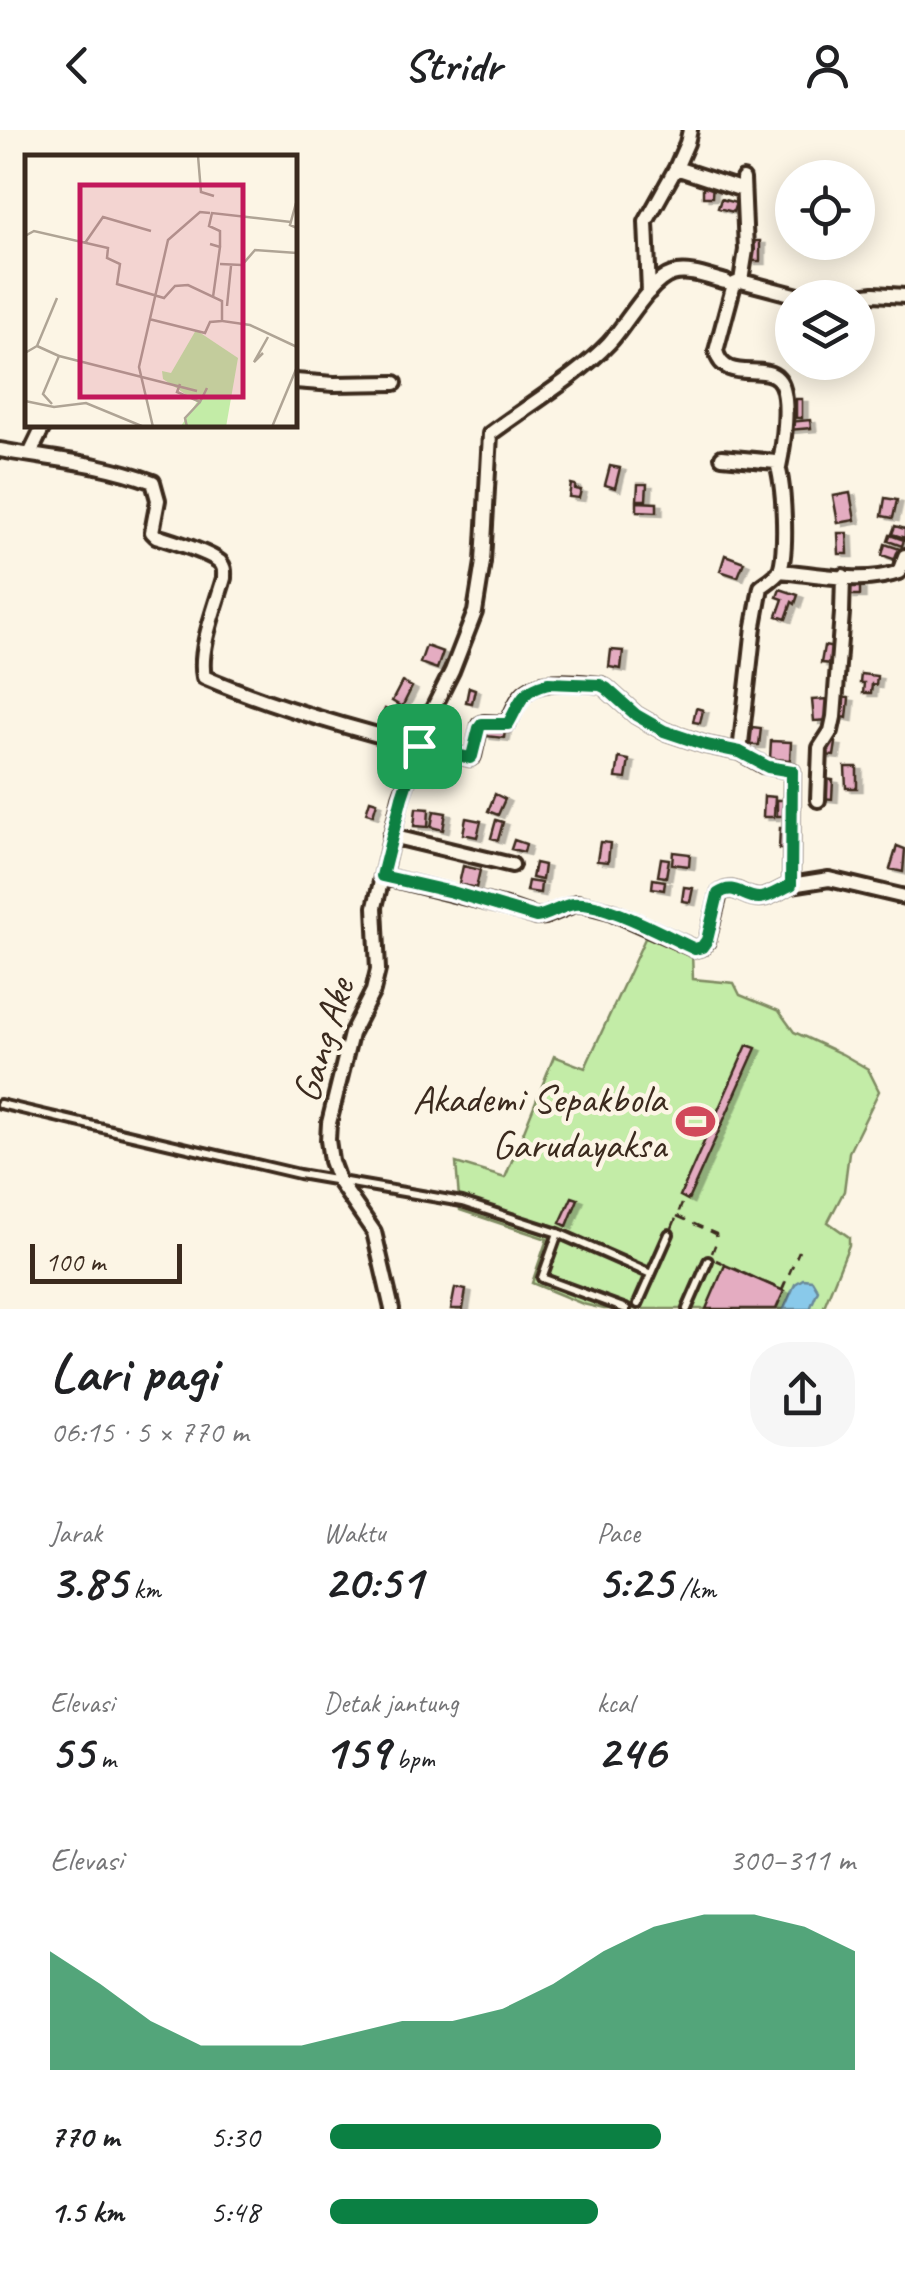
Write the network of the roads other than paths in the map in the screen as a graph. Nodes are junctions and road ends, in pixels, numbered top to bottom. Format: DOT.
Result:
graph roads {
  1 [pos="690,130"];
  2 [pos="676,168"];
  3 [pos="726,282"];
  4 [pos="741,282"];
  5 [pos="775,290"];
  6 [pos="649,292"];
  7 [pos="875,294"];
  8 [pos="905,296"];
  9 [pos="298,380"];
  10 [pos="395,383"];
  11 [pos="43,428"];
  12 [pos="0,450"];
  13 [pos="30,454"];
  14 [pos="722,457"];
  15 [pos="778,468"];
  16 [pos="905,556"];
  17 [pos="780,570"];
  18 [pos="842,576"];
  19 [pos="419,746"];
  20 [pos="740,752"];
  21 [pos="818,800"];
  22 [pos="391,836"];
  23 [pos="512,865"];
  24 [pos="382,876"];
  25 [pos="791,885"];
  26 [pos="905,897"];
  27 [pos="0,1104"];
  28 [pos="338,1180"];
  29 [pos="558,1233"];
  30 [pos="669,1234"];
  31 [pos="708,1260"];
  32 [pos="651,1274"];
  33 [pos="638,1304"];
  34 [pos="392,1309"];
  35 [pos="626,1309"];
  36 [pos="687,1309"];
  1 -- 2 [label="street"];
  2 -- 4 [label="street"];
  2 -- 6 [label="street"];
  3 -- 6 [label="street"];
  4 -- 5 [label="street"];
  4 -- 15 [label="street"];
  6 -- 19 [label="street, Gang Ake"];
  7 -- 8 [label="street"];
  9 -- 10 [label="street"];
  11 -- 13 [label="street"];
  12 -- 13 [label="street"];
  13 -- 19 [label="street"];
  14 -- 15 [label="street"];
  15 -- 17 [label="street"];
  16 -- 18 [label="street"];
  17 -- 18 [label="street"];
  17 -- 20 [label="street"];
  18 -- 21 [label="street"];
  19 -- 20 [label="street"];
  19 -- 22 [label="street, Gang Ake"];
  20 -- 25 [label="street"];
  22 -- 23 [label="street"];
  22 -- 24 [label="street, Gang Ake"];
  24 -- 25 [label="street"];
  24 -- 28 [label="street, Gang Ake"];
  25 -- 26 [label="street"];
  27 -- 28 [label="lane"];
  28 -- 29 [label="lane"];
  28 -- 34 [label="street, Gang Ake"];
  29 -- 32 [label="lane"];
  29 -- 35 [label="lane"];
  30 -- 32 [label="lane"];
  31 -- 36 [label="lane"];
  32 -- 33 [label="lane"];
}
